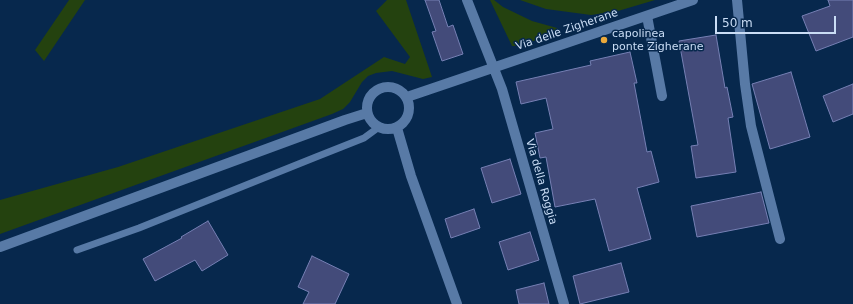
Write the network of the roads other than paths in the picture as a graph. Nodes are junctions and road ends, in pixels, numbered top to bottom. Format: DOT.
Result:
graph roads {
  1 [pos="467,0"];
  2 [pos="693,0"];
  3 [pos="737,0"];
  4 [pos="647,16"];
  5 [pos="494,67"];
  6 [pos="662,96"];
  7 [pos="407,97"];
  8 [pos="368,113"];
  9 [pos="379,127"];
  10 [pos="397,128"];
  11 [pos="780,239"];
  12 [pos="0,247"];
  13 [pos="77,250"];
  14 [pos="457,304"];
  15 [pos="564,304"];
  1 -- 5 [label="street, Via della Roggia"];
  2 -- 4 [label="street, Via delle Zigherane"];
  3 -- 11 [label="street"];
  4 -- 5 [label="street, Via delle Zigherane"];
  4 -- 6 [label="street"];
  5 -- 7 [label="street, Via delle Zigherane"];
  5 -- 15 [label="street, Via della Roggia"];
  7 -- 8 [label="street"];
  7 -- 10 [label="street"];
  8 -- 9 [label="street"];
  8 -- 12 [label="street"];
  9 -- 10 [label="street"];
  9 -- 13 [label="lane"];
  10 -- 14 [label="street"];
}
